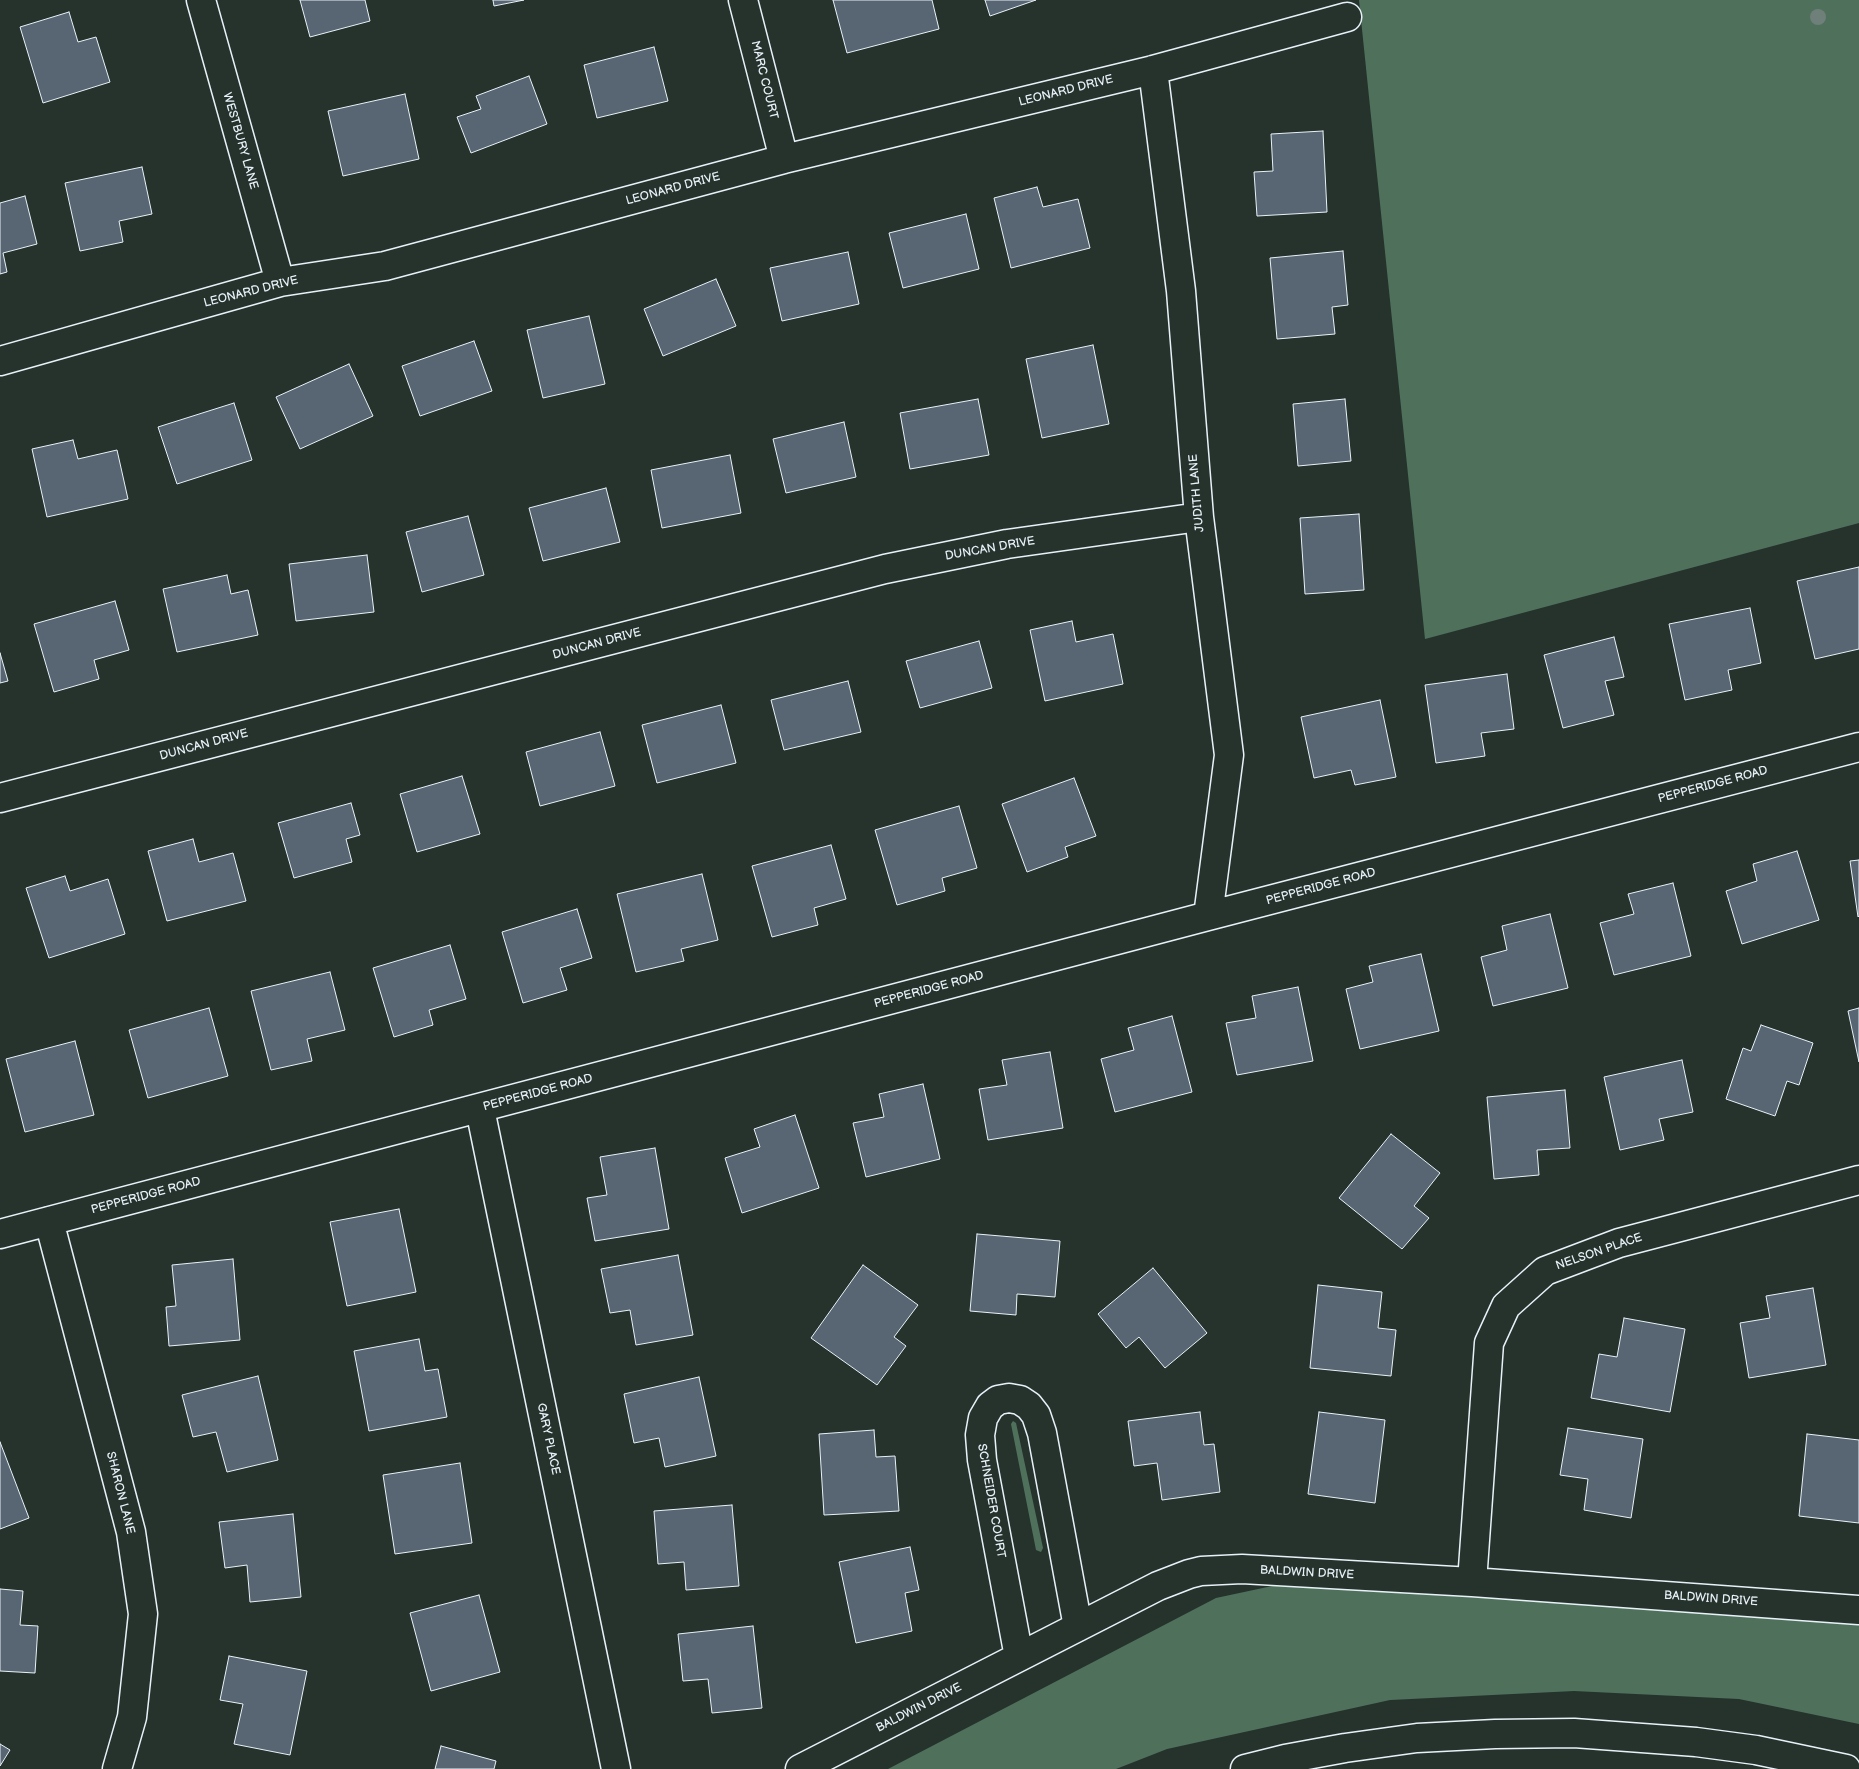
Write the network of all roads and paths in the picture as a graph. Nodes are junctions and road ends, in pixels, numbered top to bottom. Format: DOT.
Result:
graph roads {
  1 [pos="201,0"];
  2 [pos="743,0"];
  3 [pos="1346,17"];
  4 [pos="1153,70"];
  5 [pos="784,159"];
  6 [pos="280,282"];
  7 [pos="0,361"];
  8 [pos="1199,517"];
  9 [pos="1859,747"];
  10 [pos="0,798"];
  11 [pos="1208,916"];
  12 [pos="480,1109"];
  13 [pos="1859,1180"];
  14 [pos="49,1221"];
  15 [pos="0,1234"];
  16 [pos="1472,1582"];
  17 [pos="1859,1610"];
  18 [pos="1078,1627"];
  19 [pos="1019,1657"];
  20 [pos="117,1769"];
  21 [pos="616,1769"];
  22 [pos="800,1769"];
  23 [pos="1245,1769"];
  24 [pos="1846,1769"];
  1 -- 6 [label="main road, WESTBURY LANE"];
  2 -- 5 [label="main road, MARC COURT"];
  3 -- 4 [label="main road, LEONARD DRIVE"];
  4 -- 5 [label="main road, LEONARD DRIVE"];
  4 -- 8 [label="main road, JUDITH LANE"];
  5 -- 6 [label="main road, LEONARD DRIVE"];
  6 -- 7 [label="main road, LEONARD DRIVE"];
  8 -- 10 [label="main road, DUNCAN DRIVE"];
  8 -- 11 [label="main road, JUDITH LANE"];
  9 -- 11 [label="main road, PEPPERIDGE ROAD"];
  11 -- 12 [label="main road, PEPPERIDGE ROAD"];
  12 -- 14 [label="main road, PEPPERIDGE ROAD"];
  12 -- 21 [label="main road, GARY PLACE"];
  13 -- 16 [label="main road, NELSON PLACE"];
  14 -- 15 [label="main road, PEPPERIDGE ROAD"];
  14 -- 20 [label="main road, SHARON LANE"];
  16 -- 17 [label="main road, BALDWIN DRIVE"];
  16 -- 18 [label="main road, BALDWIN DRIVE"];
  18 -- 19 [label="main road, BALDWIN DRIVE"];
  18 -- 19 [label="main road, SCHNEIDER COURT"];
  19 -- 22 [label="main road, BALDWIN DRIVE"];
  23 -- 24 [label="main road"];
}
